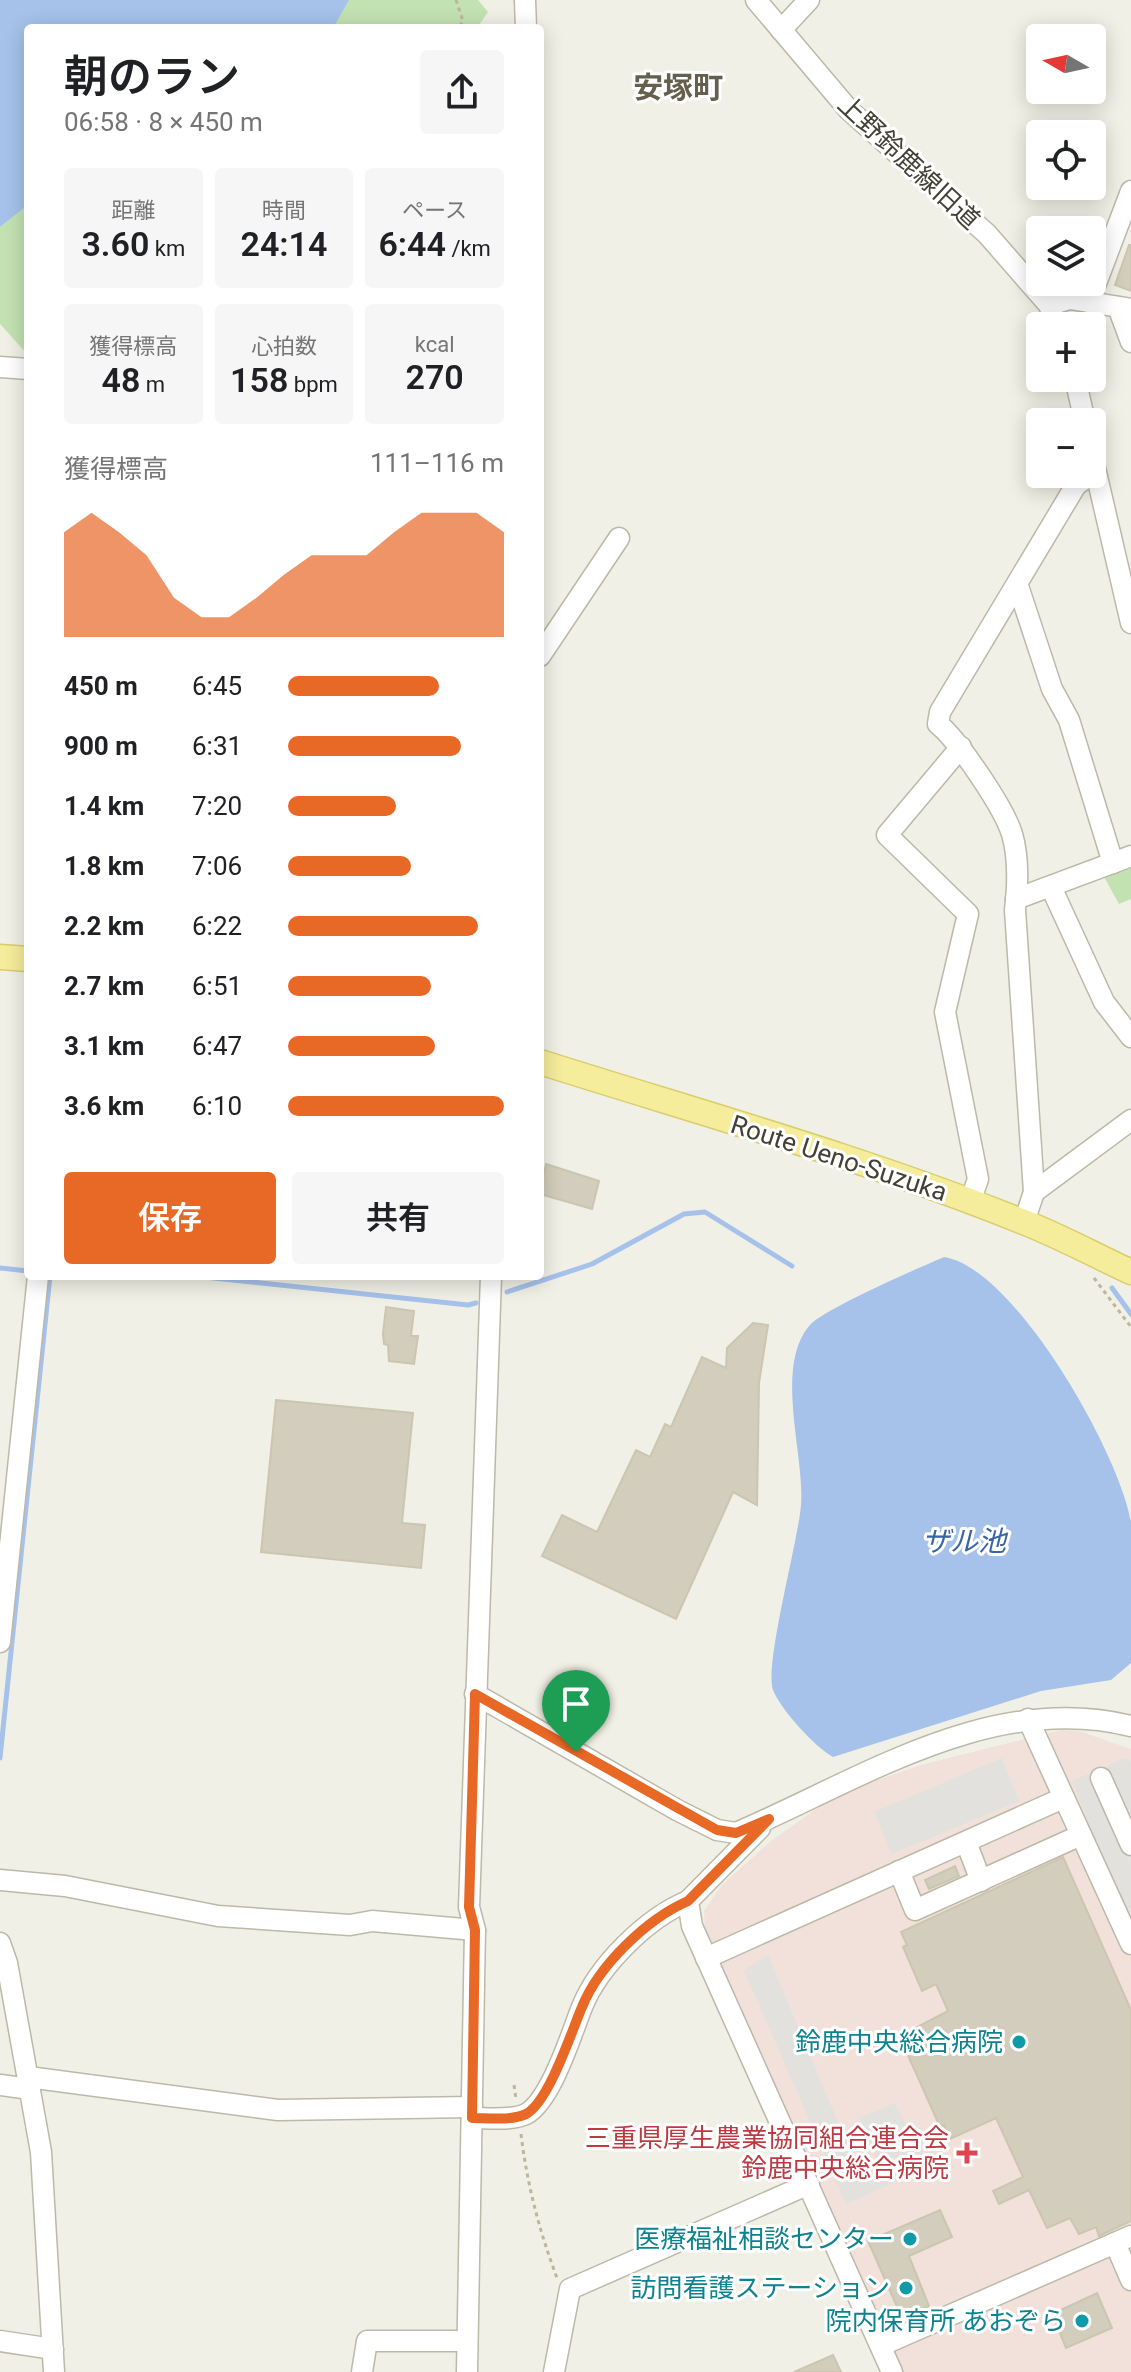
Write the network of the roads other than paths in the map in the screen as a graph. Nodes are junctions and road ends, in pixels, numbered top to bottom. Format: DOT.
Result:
graph roads {
  1 [pos="525,0"];
  2 [pos="756,0"];
  3 [pos="809,0"];
  4 [pos="526,24"];
  5 [pos="781,30"];
  6 [pos="1131,191"];
  7 [pos="1089,302"];
  8 [pos="1049,305"];
  9 [pos="1124,308"];
  10 [pos="1052,312"];
  11 [pos="1131,342"];
  12 [pos="0,367"];
  13 [pos="24,369"];
  14 [pos="1074,488"];
  15 [pos="1101,488"];
  16 [pos="619,538"];
  17 [pos="1125,566"];
  18 [pos="1018,586"];
  19 [pos="1131,623"];
  20 [pos="544,650"];
  21 [pos="961,747"];
  22 [pos="1122,860"];
  23 [pos="1051,887"];
  24 [pos="1016,899"];
  25 [pos="0,957"];
  26 [pos="24,959"];
  27 [pos="1131,1037"];
  28 [pos="544,1063"];
  29 [pos="1131,1120"];
  30 [pos="1034,1192"];
  31 [pos="970,1202"];
  32 [pos="1024,1222"];
  33 [pos="1131,1272"];
  34 [pos="38,1280"];
  35 [pos="491,1280"];
  36 [pos="0,1642"];
  37 [pos="475,1694"];
  38 [pos="1028,1719"];
  39 [pos="1131,1726"];
  40 [pos="1101,1778"];
  41 [pos="1063,1798"];
  42 [pos="769,1819"];
  43 [pos="951,1842"];
  44 [pos="1131,1845"];
  45 [pos="1086,1847"];
  46 [pos="899,1871"];
  47 [pos="2,1880"];
  48 [pos="981,1881"];
  49 [pos="688,1901"];
  50 [pos="1126,1920"];
  51 [pos="475,1930"];
  52 [pos="0,1943"];
  53 [pos="1131,1944"];
  54 [pos="706,1958"];
  55 [pos="29,2083"];
  56 [pos="0,2085"];
  57 [pos="472,2112"];
  58 [pos="809,2184"];
  59 [pos="1123,2240"];
  60 [pos="1131,2280"];
  61 [pos="0,2341"];
  62 [pos="467,2341"];
  63 [pos="882,2345"];
  64 [pos="53,2349"];
  65 [pos="54,2372"];
  66 [pos="362,2372"];
  67 [pos="467,2372"];
  68 [pos="554,2372"];
  69 [pos="892,2372"];
  1 -- 4 [label="street"];
  2 -- 5 [label="street, 上野鈴鹿線旧道"];
  3 -- 5 [label="street"];
  5 -- 8 [label="street, 上野鈴鹿線旧道"];
  6 -- 7 [label="street"];
  7 -- 8 [label="street"];
  7 -- 9 [label="street"];
  8 -- 10 [label="street, 上野鈴鹿線旧道"];
  9 -- 11 [label="street"];
  12 -- 13 [label="street"];
  14 -- 18 [label="street"];
  15 -- 17 [label="street"];
  16 -- 20 [label="street"];
  17 -- 19 [label="street"];
  18 -- 21 [label="street"];
  18 -- 22 [label="street"];
  21 -- 24 [label="street"];
  21 -- 31 [label="street"];
  22 -- 23 [label="street"];
  23 -- 24 [label="street"];
  23 -- 27 [label="street"];
  24 -- 30 [label="street"];
  25 -- 26 [label="main road"];
  28 -- 31 [label="main road, Route Ueno-Suzuka"];
  29 -- 30 [label="street"];
  30 -- 32 [label="street"];
  31 -- 32 [label="main road, Route Ueno-Suzuka"];
  32 -- 33 [label="main road, Route Ueno-Suzuka"];
  34 -- 36 [label="street"];
  35 -- 37 [label="street"];
  37 -- 42 [label="street"];
  37 -- 51 [label="street"];
  38 -- 39 [label="street"];
  38 -- 41 [label="street"];
  38 -- 42 [label="street"];
  40 -- 44 [label="street"];
  41 -- 43 [label="street"];
  41 -- 45 [label="street"];
  42 -- 49 [label="street"];
  43 -- 46 [label="street"];
  43 -- 48 [label="street"];
  45 -- 48 [label="street"];
  45 -- 50 [label="street"];
  46 -- 48 [label="street"];
  46 -- 54 [label="street"];
  47 -- 51 [label="street"];
  49 -- 54 [label="street"];
  49 -- 57 [label="street"];
  50 -- 53 [label="street"];
  51 -- 57 [label="street"];
  52 -- 55 [label="street"];
  54 -- 58 [label="street"];
  55 -- 56 [label="street"];
  55 -- 57 [label="street"];
  55 -- 64 [label="street"];
  57 -- 62 [label="street"];
  58 -- 63 [label="street"];
  58 -- 68 [label="street"];
  59 -- 60 [label="street"];
  59 -- 63 [label="street"];
  61 -- 64 [label="street"];
  62 -- 66 [label="street"];
  62 -- 67 [label="street"];
  63 -- 69 [label="street"];
  64 -- 65 [label="street"];
}
